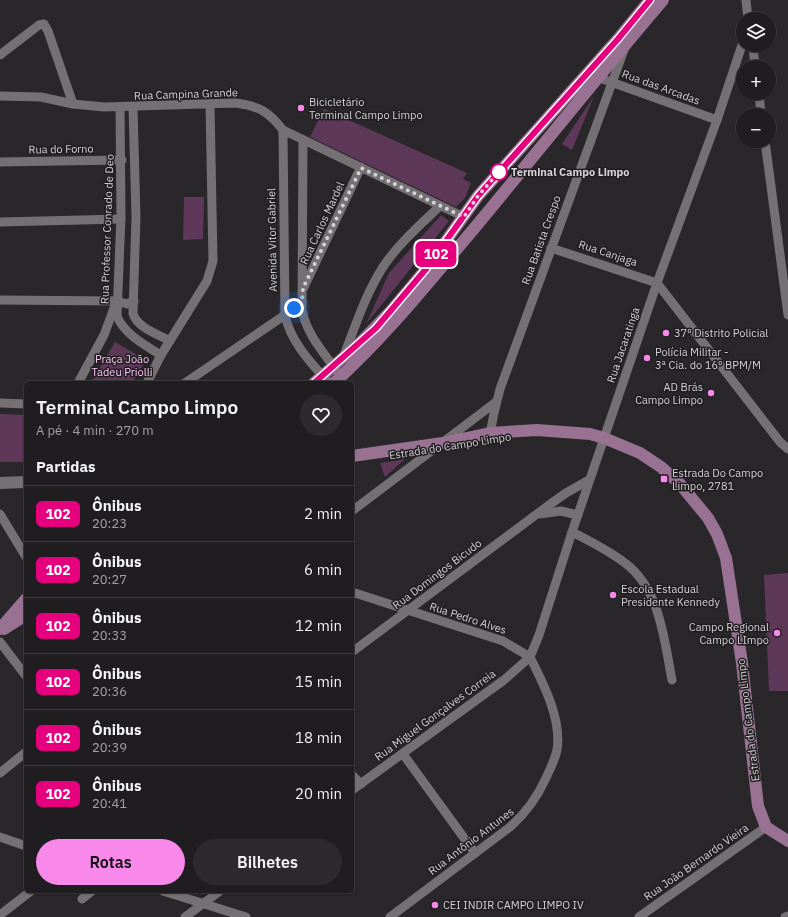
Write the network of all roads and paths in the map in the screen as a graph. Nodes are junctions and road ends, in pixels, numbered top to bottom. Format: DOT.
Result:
graph roads {
  1 [pos="650,0"];
  2 [pos="663,0"];
  3 [pos="746,0"];
  4 [pos="747,12"];
  5 [pos="627,43"];
  6 [pos="740,52"];
  7 [pos="0,55"];
  8 [pos="597,77"];
  9 [pos="612,82"];
  10 [pos="0,96"];
  11 [pos="73,104"];
  12 [pos="210,104"];
  13 [pos="133,107"];
  14 [pos="120,108"];
  15 [pos="717,120"];
  16 [pos="283,130"];
  17 [pos="302,140"];
  18 [pos="766,148"];
  19 [pos="122,160"];
  20 [pos="0,162"];
  21 [pos="361,168"];
  22 [pos="478,196"];
  23 [pos="440,206"];
  24 [pos="464,217"];
  25 [pos="121,220"];
  26 [pos="0,222"];
  27 [pos="473,229"];
  28 [pos="551,248"];
  29 [pos="657,283"];
  30 [pos="303,288"];
  31 [pos="0,300"];
  32 [pos="117,301"];
  33 [pos="134,301"];
  34 [pos="302,301"];
  35 [pos="285,315"];
  36 [pos="788,315"];
  37 [pos="356,325"];
  38 [pos="170,341"];
  39 [pos="359,344"];
  40 [pos="161,355"];
  41 [pos="338,363"];
  42 [pos="338,380"];
  43 [pos="79,381"];
  44 [pos="149,381"];
  45 [pos="188,381"];
  46 [pos="322,381"];
  47 [pos="496,402"];
  48 [pos="0,403"];
  49 [pos="24,404"];
  50 [pos="490,436"];
  51 [pos="604,438"];
  52 [pos="439,446"];
  53 [pos="788,449"];
  54 [pos="354,456"];
  55 [pos="354,461"];
  56 [pos="0,475"];
  57 [pos="24,475"];
  58 [pos="589,480"];
  59 [pos="24,482"];
  60 [pos="0,483"];
  61 [pos="354,510"];
  62 [pos="0,514"];
  63 [pos="536,515"];
  64 [pos="578,515"];
  65 [pos="572,532"];
  66 [pos="24,554"];
  67 [pos="354,593"];
  68 [pos="24,601"];
  69 [pos="408,611"];
  70 [pos="24,617"];
  71 [pos="0,630"];
  72 [pos="0,642"];
  73 [pos="354,651"];
  74 [pos="530,657"];
  75 [pos="24,673"];
  76 [pos="672,680"];
  77 [pos="24,754"];
  78 [pos="403,754"];
  79 [pos="0,773"];
  80 [pos="354,777"];
  81 [pos="361,784"];
  82 [pos="354,789"];
  83 [pos="766,827"];
  84 [pos="0,837"];
  85 [pos="788,841"];
  86 [pos="24,845"];
  87 [pos="474,853"];
  88 [pos="29,893"];
  89 [pos="90,893"];
  90 [pos="169,893"];
  91 [pos="217,893"];
  92 [pos="82,899"];
  93 [pos="203,904"];
  94 [pos="0,915"];
  95 [pos="788,916"];
  96 [pos="185,917"];
  97 [pos="246,917"];
  98 [pos="390,917"];
  99 [pos="639,917"];
  100 [pos="785,917"];
  1 -- 22 [label="main road"];
  2 -- 5 [label="main road"];
  3 -- 4 [label="street"];
  5 -- 8 [label="main road"];
  5 -- 9 [label="street, Rua Batista Crespo"];
  6 -- 15 [label="street, Rua Jacaratinga"];
  7 -- 11 [label="street"];
  8 -- 9 [label="street, Rua das Arcadas"];
  8 -- 27 [label="main road"];
  9 -- 15 [label="street, Rua das Arcadas"];
  9 -- 28 [label="street, Rua Batista Crespo"];
  10 -- 11 [label="street, Rua Campina Grande"];
  11 -- 14 [label="street, Rua Campina Grande"];
  12 -- 13 [label="street, Rua Campina Grande"];
  12 -- 16 [label="street, Rua Campina Grande"];
  12 -- 38 [label="street"];
  13 -- 14 [label="street, Rua Campina Grande"];
  13 -- 33 [label="street"];
  14 -- 19 [label="street, Rua Professor Conrado de Deo"];
  15 -- 29 [label="street, Rua Jacaratinga"];
  16 -- 17 [label="street, Rua Campina Grande"];
  16 -- 35 [label="street, Avenida Vitor Gabriel"];
  17 -- 21 [label="street, Rua Campina Grande"];
  17 -- 30 [label="street"];
  18 -- 36 [label="street"];
  19 -- 20 [label="street, Rua do Forno"];
  19 -- 25 [label="street, Rua Professor Conrado de Deo"];
  21 -- 23 [label="street, Rua Campina Grande"];
  21 -- 30 [label="street, Rua Carlos Mardel"];
  22 -- 24 [label="main road"];
  22 -- 27 [label="main road"];
  23 -- 24 [label="street, Rua Campina Grande"];
  23 -- 37 [label="street"];
  24 -- 39 [label="main road"];
  25 -- 26 [label="street"];
  25 -- 32 [label="street, Rua Professor Conrado de Deo"];
  27 -- 42 [label="main road"];
  28 -- 29 [label="street, Rua Canjaga"];
  28 -- 47 [label="street, Rua Batista Crespo"];
  29 -- 51 [label="street, Rua Jacaratinga"];
  29 -- 53 [label="street"];
  30 -- 34 [label="street"];
  31 -- 32 [label="street"];
  32 -- 33 [label="street"];
  32 -- 40 [label="street, Rua Professor Conrado de Deo"];
  32 -- 43 [label="street"];
  33 -- 38 [label="street"];
  34 -- 35 [label="street"];
  34 -- 41 [label="street"];
  35 -- 45 [label="street"];
  35 -- 46 [label="street, Avenida Vitor Gabriel"];
  37 -- 39 [label="street"];
  37 -- 41 [label="street"];
  38 -- 40 [label="street"];
  39 -- 41 [label="main road"];
  40 -- 44 [label="street"];
  41 -- 42 [label="street"];
  41 -- 46 [label="main road"];
  47 -- 50 [label="street, Rua Batista Crespo"];
  47 -- 52 [label="street"];
  48 -- 49 [label="street"];
  50 -- 51 [label="main road, Estrada do Campo Limpo"];
  50 -- 52 [label="main road, Estrada do Campo Limpo"];
  51 -- 58 [label="street, Rua Jacaratinga"];
  51 -- 83 [label="main road, Estrada do Campo Limpo"];
  52 -- 54 [label="main road, Estrada do Campo Limpo"];
  52 -- 55 [label="main road, Estrada do Campo Limpo"];
  52 -- 61 [label="street"];
  56 -- 57 [label="main road"];
  58 -- 63 [label="street, Rua Domingos Bicudo"];
  58 -- 64 [label="street, Rua Jacaratinga"];
  59 -- 60 [label="main road"];
  62 -- 66 [label="street"];
  63 -- 64 [label="street, Rua Domingos Bicudo"];
  63 -- 69 [label="street, Rua Domingos Bicudo"];
  64 -- 65 [label="street, Rua Jacaratinga"];
  65 -- 74 [label="street, Rua Jacaratinga"];
  65 -- 76 [label="street"];
  67 -- 69 [label="street, Rua Pedro Alves"];
  68 -- 71 [label="main road"];
  69 -- 73 [label="street, Rua Domingos Bicudo"];
  69 -- 74 [label="street, Rua Pedro Alves"];
  70 -- 71 [label="main road"];
  72 -- 75 [label="street"];
  74 -- 78 [label="street, Rua Miguel Gonçalves Correia"];
  74 -- 87 [label="street, Rua Antônio Antunes"];
  77 -- 79 [label="street"];
  78 -- 81 [label="street, Rua Miguel Gonçalves Correia"];
  78 -- 87 [label="street"];
  80 -- 81 [label="street"];
  81 -- 82 [label="street, Rua Miguel Gonçalves Correia"];
  83 -- 85 [label="main road"];
  83 -- 99 [label="street, Rua João Bernardo Vieira"];
  84 -- 86 [label="street"];
  87 -- 98 [label="street, Rua Antônio Antunes"];
  88 -- 94 [label="street"];
  89 -- 92 [label="street"];
  90 -- 93 [label="street"];
  91 -- 93 [label="street"];
  93 -- 96 [label="street"];
  93 -- 97 [label="street"];
  95 -- 100 [label="street"];
}
